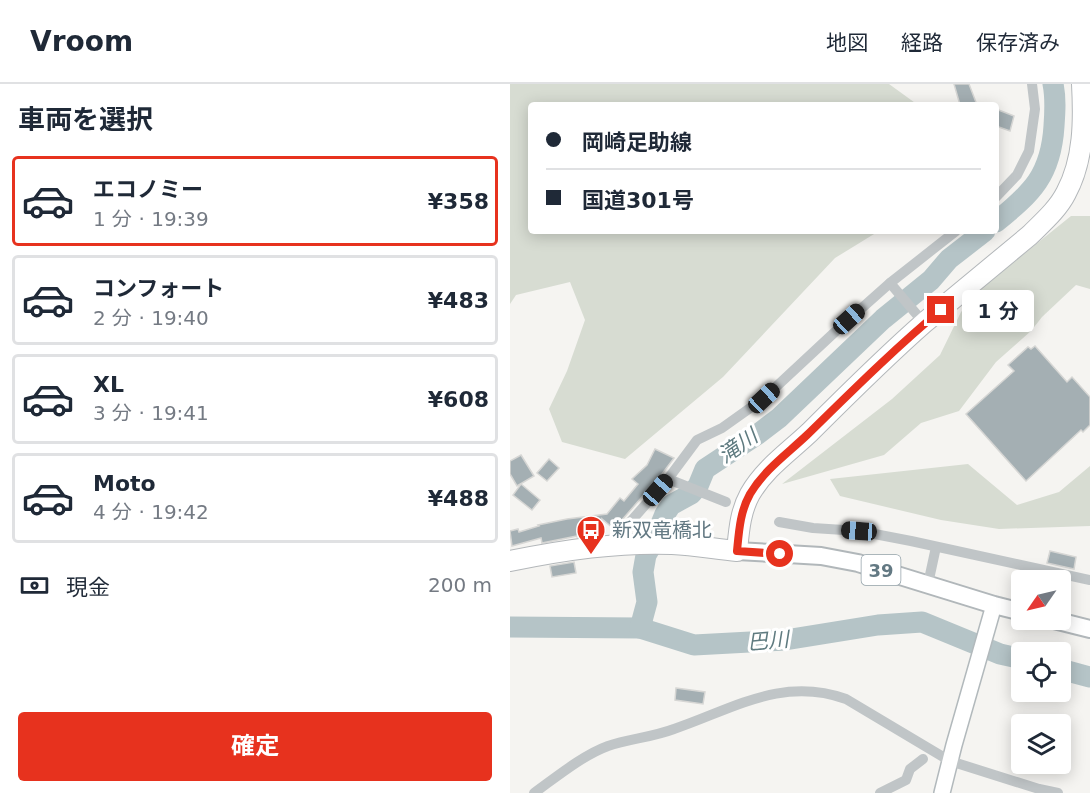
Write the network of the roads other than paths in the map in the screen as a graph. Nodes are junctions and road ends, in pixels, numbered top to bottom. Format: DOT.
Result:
graph roads {
  1 [pos="1032,84"];
  2 [pos="1082,84"];
  3 [pos="999,194"];
  4 [pos="952,234"];
  5 [pos="890,283"];
  6 [pos="924,323"];
  7 [pos="672,481"];
  8 [pos="726,502"];
  9 [pos="779,522"];
  10 [pos="618,545"];
  11 [pos="936,547"];
  12 [pos="737,551"];
  13 [pos="510,561"];
  14 [pos="1090,580"];
  15 [pos="928,584"];
  16 [pos="994,605"];
  17 [pos="1011,609"];
  18 [pos="1071,624"];
  19 [pos="1090,628"];
  20 [pos="923,759"];
  21 [pos="950,761"];
  22 [pos="534,793"];
  23 [pos="880,793"];
  24 [pos="942,793"];
  25 [pos="1058,793"];
  1 -- 3 [label="street"];
  2 -- 6 [label="highway"];
  4 -- 5 [label="street"];
  5 -- 6 [label="street"];
  5 -- 7 [label="street"];
  6 -- 12 [label="highway"];
  7 -- 8 [label="street"];
  7 -- 10 [label="street"];
  9 -- 11 [label="street"];
  10 -- 12 [label="highway"];
  10 -- 13 [label="highway"];
  11 -- 14 [label="street"];
  11 -- 15 [label="street"];
  12 -- 15 [label="main road, 39"];
  15 -- 16 [label="main road, 39"];
  16 -- 17 [label="main road, 39"];
  16 -- 21 [label="street"];
  18 -- 19 [label="main road"];
  20 -- 23 [label="street"];
  21 -- 22 [label="street"];
  21 -- 24 [label="street"];
  21 -- 25 [label="street"];
}
